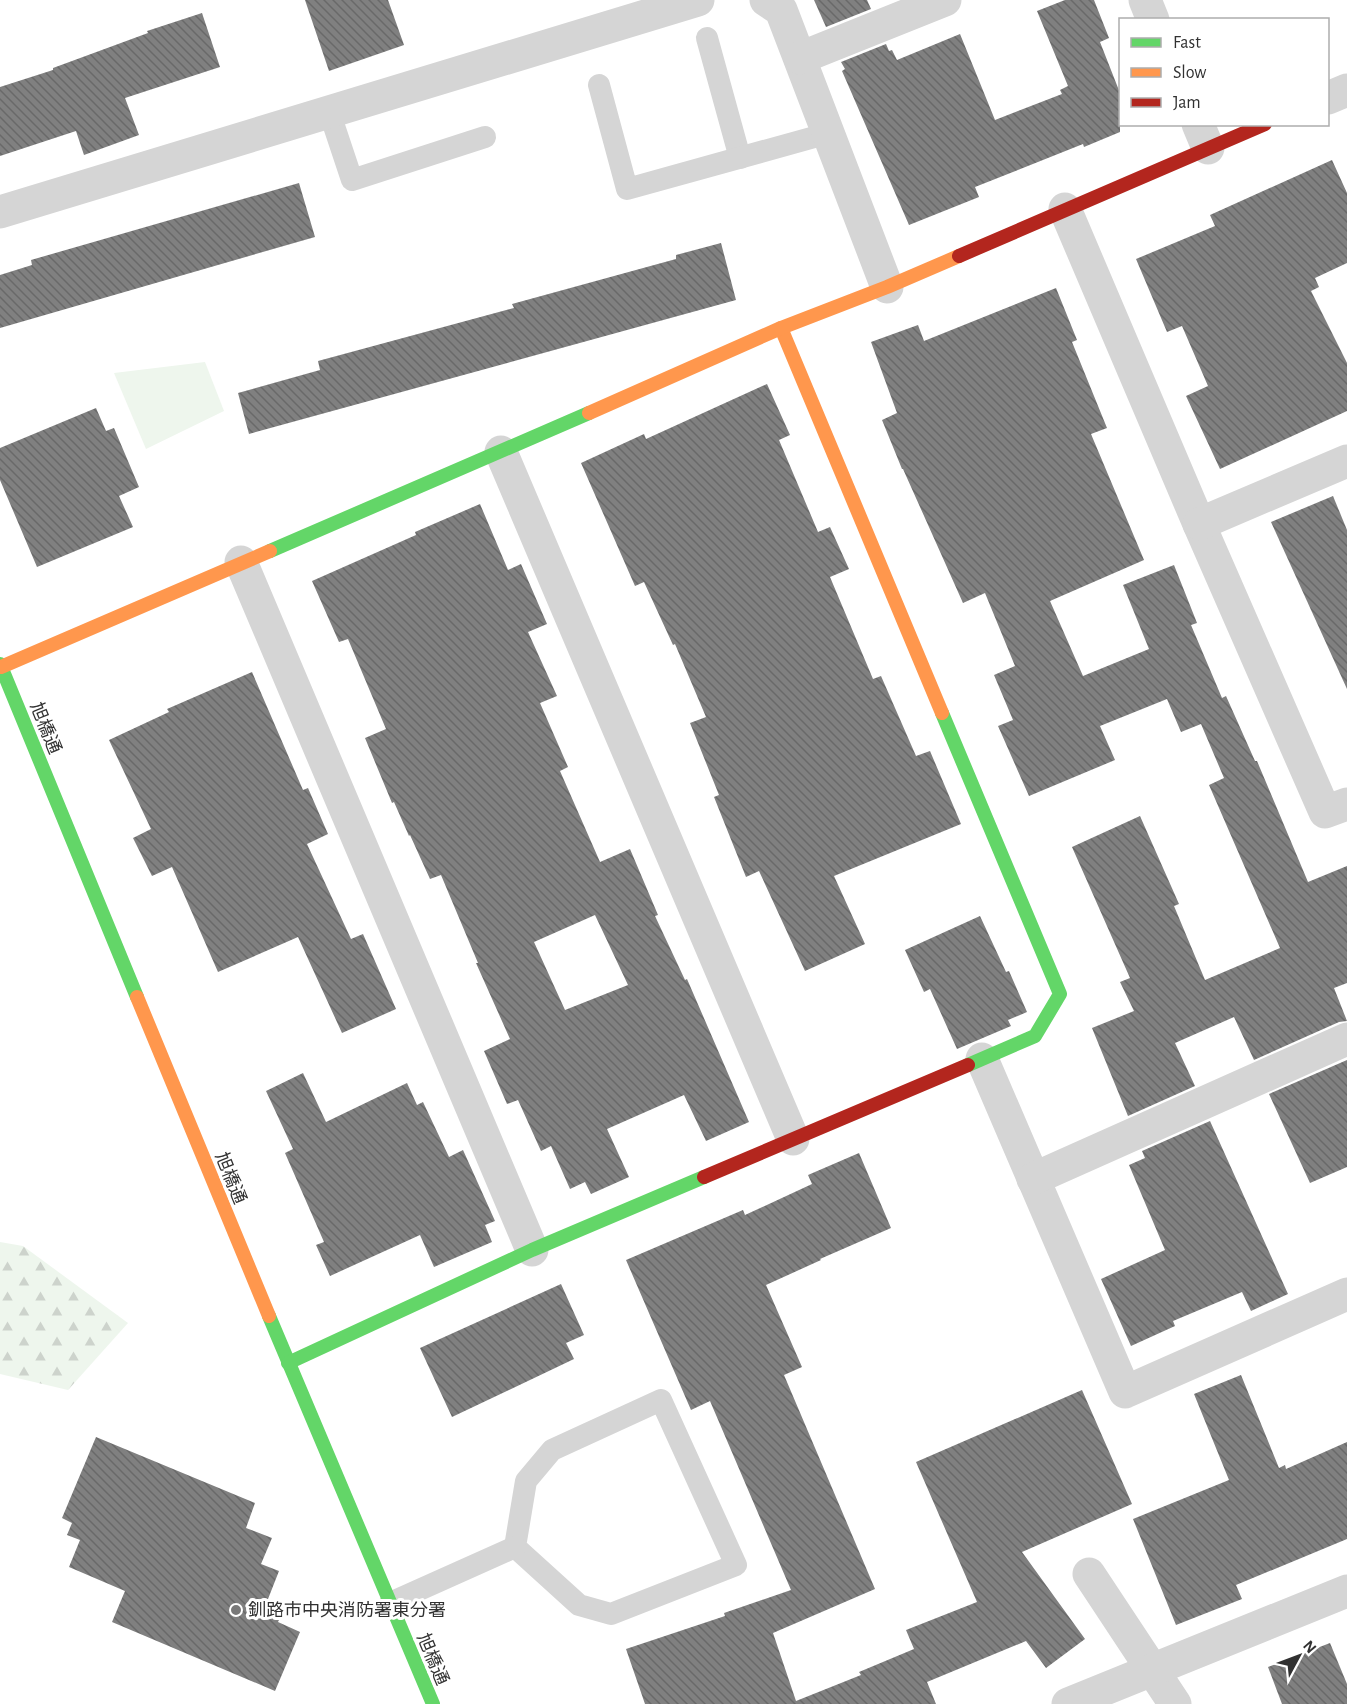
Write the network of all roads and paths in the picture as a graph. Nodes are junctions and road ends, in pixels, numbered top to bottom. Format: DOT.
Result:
graph roads {
  1 [pos="698,0"];
  2 [pos="766,0"];
  3 [pos="945,0"];
  4 [pos="1145,0"];
  5 [pos="1153,18"];
  6 [pos="707,38"];
  7 [pos="800,58"];
  8 [pos="598,85"];
  9 [pos="1347,90"];
  10 [pos="1329,98"];
  11 [pos="329,111"];
  12 [pos="1255,126"];
  13 [pos="829,133"];
  14 [pos="1203,136"];
  15 [pos="485,137"];
  16 [pos="740,159"];
  17 [pos="1065,209"];
  18 [pos="0,212"];
  19 [pos="887,287"];
  20 [pos="781,328"];
  21 [pos="501,452"];
  22 [pos="1347,461"];
  23 [pos="1199,524"];
  24 [pos="241,562"];
  25 [pos="1,665"];
  26 [pos="1347,804"];
  27 [pos="1347,1039"];
  28 [pos="982,1059"];
  29 [pos="793,1139"];
  30 [pos="1033,1179"];
  31 [pos="532,1250"];
  32 [pos="1347,1294"];
  33 [pos="288,1363"];
  34 [pos="514,1547"];
  35 [pos="1089,1574"];
  36 [pos="1347,1591"];
  37 [pos="390,1604"];
  38 [pos="1152,1670"];
  39 [pos="433,1704"];
  40 [pos="1068,1704"];
  41 [pos="1175,1704"];
  1 -- 11 [label="street"];
  2 -- 7 [label="street"];
  3 -- 7 [label="street"];
  4 -- 5 [label="street"];
  6 -- 16 [label="lane"];
  7 -- 13 [label="street"];
  8 -- 16 [label="lane"];
  9 -- 10 [label="street"];
  11 -- 15 [label="lane"];
  11 -- 18 [label="street"];
  12 -- 14 [label="street"];
  13 -- 16 [label="lane"];
  13 -- 19 [label="street"];
  14 -- 17 [label="street"];
  17 -- 19 [label="street"];
  17 -- 23 [label="street"];
  19 -- 20 [label="street"];
  20 -- 21 [label="street"];
  20 -- 28 [label="street"];
  21 -- 24 [label="street"];
  21 -- 29 [label="street"];
  22 -- 23 [label="street"];
  23 -- 26 [label="street"];
  24 -- 25 [label="street"];
  24 -- 31 [label="street"];
  25 -- 33 [label="street, 旭橋通"];
  27 -- 30 [label="street"];
  28 -- 29 [label="street"];
  28 -- 30 [label="street"];
  29 -- 31 [label="street"];
  30 -- 32 [label="street"];
  31 -- 33 [label="street"];
  33 -- 37 [label="street, 旭橋通"];
  34 -- 34 [label="lane"];
  34 -- 37 [label="lane"];
  35 -- 38 [label="street"];
  36 -- 38 [label="street"];
  37 -- 39 [label="street, 旭橋通"];
  38 -- 40 [label="street"];
  38 -- 41 [label="street"];
}
